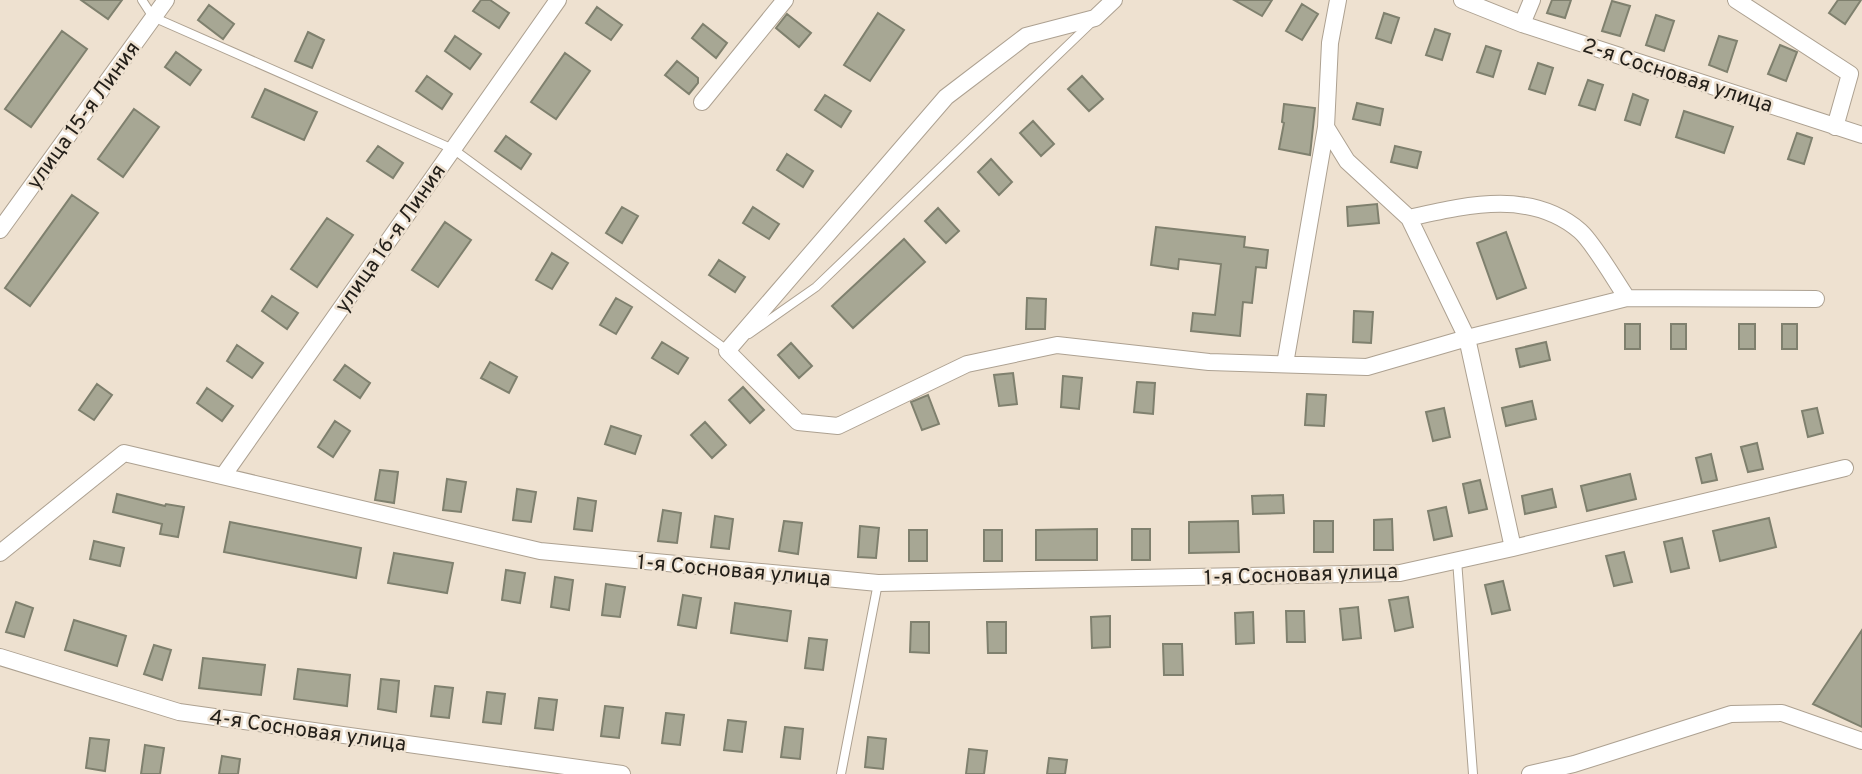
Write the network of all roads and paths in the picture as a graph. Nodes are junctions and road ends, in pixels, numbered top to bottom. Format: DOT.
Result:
graph roads {
  1 [pos="142,0"];
  2 [pos="166,0"];
  3 [pos="558,0"];
  4 [pos="785,0"];
  5 [pos="1114,0"];
  6 [pos="1338,0"];
  7 [pos="1462,0"];
  8 [pos="1532,0"];
  9 [pos="1736,0"];
  10 [pos="153,17"];
  11 [pos="1095,18"];
  12 [pos="1522,24"];
  13 [pos="702,102"];
  14 [pos="1326,127"];
  15 [pos="1835,127"];
  16 [pos="1862,135"];
  17 [pos="453,149"];
  18 [pos="1409,218"];
  19 [pos="0,230"];
  20 [pos="1627,299"];
  21 [pos="1816,299"];
  22 [pos="1467,338"];
  23 [pos="727,351"];
  24 [pos="1285,365"];
  25 [pos="1845,468"];
  26 [pos="223,476"];
  27 [pos="1513,548"];
  28 [pos="0,553"];
  29 [pos="1457,560"];
  30 [pos="878,583"];
  31 [pos="0,657"];
  32 [pos="1862,741"];
  33 [pos="622,774"];
  34 [pos="841,774"];
  35 [pos="1473,774"];
  36 [pos="1530,774"];
  1 -- 10 [label="lane"];
  2 -- 10 [label="street, улица 15-я Линия"];
  3 -- 17 [label="street, улица 16-я Линия"];
  4 -- 13 [label="street"];
  5 -- 11 [label="street"];
  6 -- 14 [label="street"];
  7 -- 12 [label="street, 2-я Сосновая улица"];
  8 -- 12 [label="street"];
  9 -- 15 [label="street"];
  10 -- 17 [label="lane"];
  10 -- 19 [label="street, улица 15-я Линия"];
  11 -- 23 [label="lane"];
  11 -- 23 [label="street"];
  12 -- 15 [label="street, 2-я Сосновая улица"];
  14 -- 18 [label="street"];
  14 -- 24 [label="street"];
  15 -- 16 [label="street, 2-я Сосновая улица"];
  17 -- 23 [label="lane"];
  17 -- 26 [label="street, улица 16-я Линия"];
  18 -- 20 [label="street"];
  18 -- 22 [label="street"];
  20 -- 21 [label="street"];
  20 -- 22 [label="street"];
  22 -- 24 [label="street"];
  22 -- 27 [label="street"];
  23 -- 24 [label="street"];
  25 -- 27 [label="street, 1-я Сосновая улица"];
  26 -- 28 [label="street, 1-я Сосновая улица"];
  26 -- 30 [label="street, 1-я Сосновая улица"];
  27 -- 29 [label="street, 1-я Сосновая улица"];
  29 -- 30 [label="street, 1-я Сосновая улица"];
  29 -- 35 [label="lane"];
  30 -- 34 [label="lane"];
  31 -- 33 [label="street, 4-я Сосновая улица"];
  32 -- 36 [label="street"];
}
